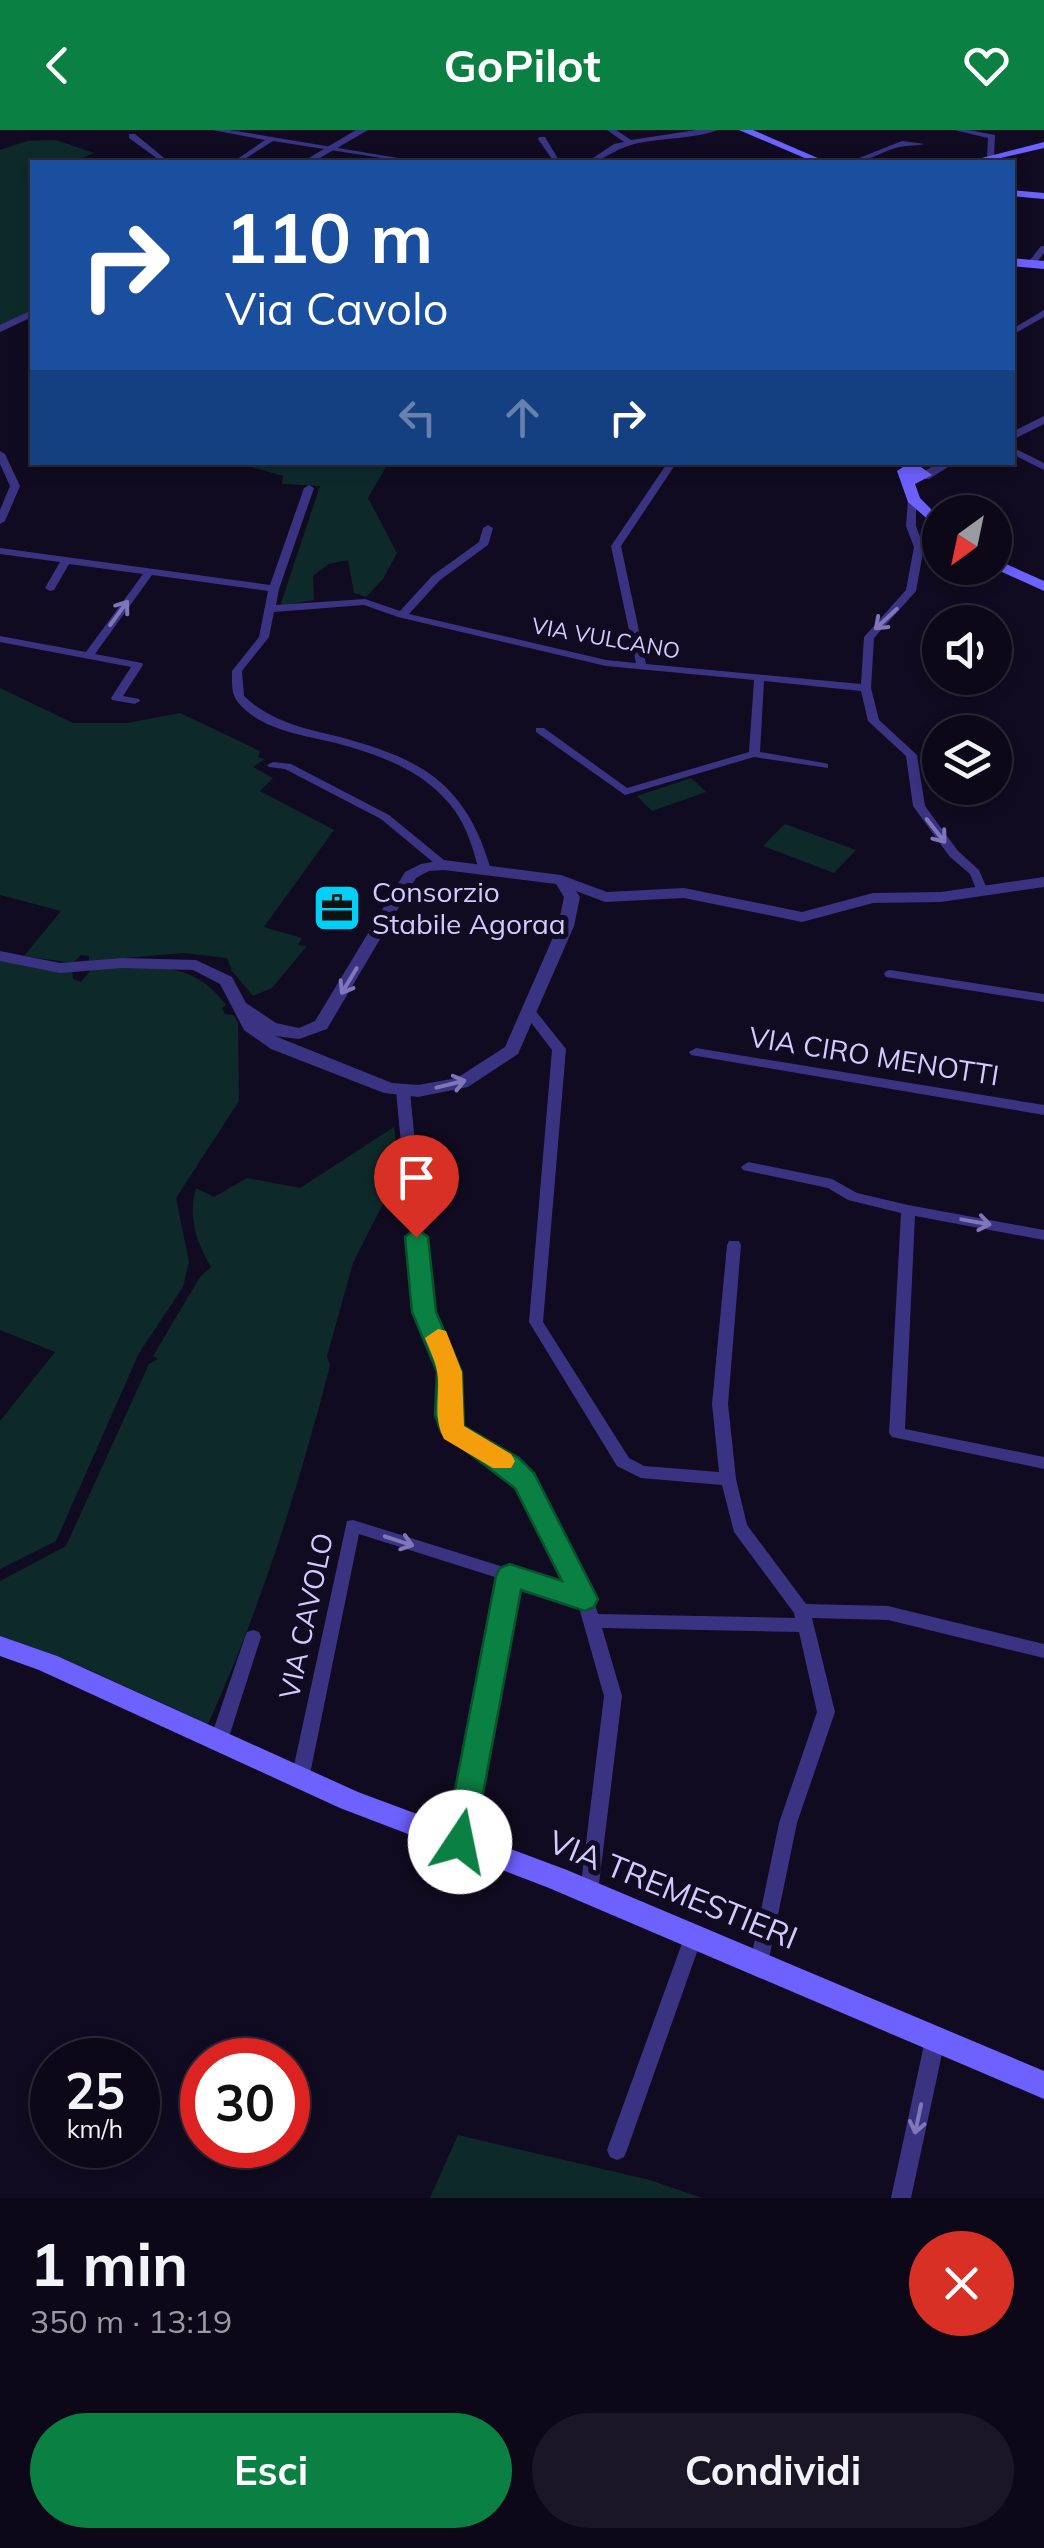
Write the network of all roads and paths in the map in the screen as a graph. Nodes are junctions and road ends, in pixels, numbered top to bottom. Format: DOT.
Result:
graph roads {
  1 [pos="216,130"];
  2 [pos="363,130"];
  3 [pos="611,130"];
  4 [pos="701,130"];
  5 [pos="714,130"];
  6 [pos="744,130"];
  7 [pos="958,130"];
  8 [pos="132,136"];
  9 [pos="272,139"];
  10 [pos="542,139"];
  11 [pos="630,142"];
  12 [pos="921,144"];
  13 [pos="1044,145"];
  14 [pos="330,149"];
  15 [pos="991,158"];
  16 [pos="163,160"];
  17 [pos="239,160"];
  18 [pos="311,160"];
  19 [pos="404,160"];
  20 [pos="556,160"];
  21 [pos="594,160"];
  22 [pos="817,160"];
  23 [pos="858,160"];
  24 [pos="981,160"];
  25 [pos="1015,193"];
  26 [pos="1044,196"];
  27 [pos="1044,248"];
  28 [pos="1038,264"];
  29 [pos="1044,313"];
  30 [pos="30,314"];
  31 [pos="0,329"];
  32 [pos="1015,331"];
  33 [pos="1044,418"];
  34 [pos="1015,435"];
  35 [pos="1015,452"];
  36 [pos="0,454"];
  37 [pos="671,465"];
  38 [pos="937,465"];
  39 [pos="1044,467"];
  40 [pos="912,471"];
  41 [pos="309,488"];
  42 [pos="922,496"];
  43 [pos="914,499"];
  44 [pos="922,508"];
  45 [pos="0,522"];
  46 [pos="488,528"];
  47 [pos="0,551"];
  48 [pos="66,560"];
  49 [pos="149,572"];
  50 [pos="1012,572"];
  51 [pos="1044,587"];
  52 [pos="50,588"];
  53 [pos="274,588"];
  54 [pos="344,604"];
  55 [pos="269,609"];
  56 [pos="402,615"];
  57 [pos="0,639"];
  58 [pos="89,655"];
  59 [pos="642,668"];
  60 [pos="759,680"];
  61 [pos="866,688"];
  62 [pos="136,701"];
  63 [pos="540,730"];
  64 [pos="754,754"];
  65 [pos="273,765"];
  66 [pos="824,766"];
  67 [pos="405,834"];
  68 [pos="444,865"];
  69 [pos="485,870"];
  70 [pos="410,875"];
  71 [pos="552,878"];
  72 [pos="1044,882"];
  73 [pos="982,891"];
  74 [pos="622,899"];
  75 [pos="566,926"];
  76 [pos="0,956"];
  77 [pos="890,974"];
  78 [pos="1044,998"];
  79 [pos="242,1007"];
  80 [pos="529,1012"];
  81 [pos="321,1025"];
  82 [pos="696,1052"];
  83 [pos="356,1075"];
  84 [pos="403,1091"];
  85 [pos="1044,1110"];
  86 [pos="748,1167"];
  87 [pos="908,1210"];
  88 [pos="1044,1235"];
  89 [pos="734,1245"];
  90 [pos="1044,1463"];
  91 [pos="728,1479"];
  92 [pos="510,1576"];
  93 [pos="585,1599"];
  94 [pos="805,1618"];
  95 [pos="592,1621"];
  96 [pos="253,1638"];
  97 [pos="0,1646"];
  98 [pos="1044,1651"];
  99 [pos="218,1740"];
  100 [pos="300,1779"];
  101 [pos="460,1842"];
  102 [pos="589,1892"];
  103 [pos="694,1935"];
  104 [pos="759,1963"];
  105 [pos="935,2040"];
  106 [pos="1044,2085"];
  107 [pos="616,2150"];
  108 [pos="901,2198"];
  1 -- 9 [label="street"];
  2 -- 14 [label="street"];
  3 -- 11 [label="street"];
  4 -- 5 [label="street"];
  4 -- 11 [label="street"];
  6 -- 22 [label="main road"];
  7 -- 15 [label="street"];
  8 -- 16 [label="street"];
  9 -- 14 [label="street"];
  9 -- 17 [label="street"];
  10 -- 20 [label="street"];
  11 -- 21 [label="street"];
  12 -- 23 [label="street"];
  13 -- 15 [label="main road"];
  14 -- 18 [label="street"];
  14 -- 19 [label="street"];
  15 -- 24 [label="main road"];
  25 -- 26 [label="main road"];
  27 -- 28 [label="street"];
  29 -- 32 [label="street"];
  30 -- 31 [label="street"];
  33 -- 34 [label="street"];
  35 -- 39 [label="street"];
  36 -- 45 [label="street"];
  37 -- 59 [label="street"];
  38 -- 40 [label="street"];
  40 -- 42 [label="main road"];
  40 -- 43 [label="main road"];
  41 -- 53 [label="street"];
  43 -- 44 [label="main road"];
  43 -- 61 [label="street, one-way"];
  46 -- 56 [label="street"];
  47 -- 48 [label="street"];
  48 -- 49 [label="street"];
  48 -- 52 [label="street"];
  49 -- 53 [label="street"];
  58 -- 49 [label="street, one-way"];
  50 -- 51 [label="main road"];
  53 -- 55 [label="street"];
  54 -- 55 [label="street"];
  54 -- 56 [label="street, VIA VULCANO"];
  55 -- 69 [label="street"];
  56 -- 59 [label="street, VIA VULCANO"];
  57 -- 58 [label="street"];
  58 -- 62 [label="street"];
  59 -- 60 [label="street, VIA VULCANO"];
  60 -- 61 [label="street, VIA VULCANO"];
  60 -- 64 [label="street"];
  61 -- 73 [label="street, one-way"];
  63 -- 64 [label="street"];
  64 -- 66 [label="street"];
  65 -- 67 [label="street"];
  67 -- 68 [label="street"];
  67 -- 70 [label="street"];
  68 -- 69 [label="street"];
  68 -- 70 [label="street"];
  69 -- 71 [label="street"];
  70 -- 81 [label="street, one-way"];
  71 -- 74 [label="street"];
  71 -- 75 [label="street"];
  72 -- 73 [label="street"];
  73 -- 74 [label="street"];
  74 -- 75 [label="street"];
  75 -- 80 [label="street"];
  76 -- 79 [label="street"];
  77 -- 78 [label="street"];
  79 -- 81 [label="street"];
  79 -- 83 [label="street"];
  84 -- 80 [label="street, one-way"];
  80 -- 91 [label="street"];
  81 -- 83 [label="street"];
  82 -- 85 [label="street, VIA CIRO MENOTTI"];
  83 -- 84 [label="street"];
  84 -- 93 [label="street"];
  86 -- 87 [label="street"];
  87 -- 88 [label="street, one-way"];
  87 -- 90 [label="street"];
  89 -- 91 [label="street"];
  91 -- 94 [label="street"];
  92 -- 93 [label="street, VIA CAVOLO"];
  100 -- 92 [label="street, VIA CAVOLO, one-way"];
  92 -- 101 [label="street"];
  93 -- 95 [label="street"];
  94 -- 95 [label="street"];
  94 -- 98 [label="street"];
  94 -- 104 [label="street"];
  95 -- 102 [label="street"];
  96 -- 99 [label="street"];
  97 -- 99 [label="main road, VIA TREMESTIERI"];
  99 -- 100 [label="main road, VIA TREMESTIERI"];
  100 -- 101 [label="main road, VIA TREMESTIERI"];
  101 -- 102 [label="main road, VIA TREMESTIERI"];
  102 -- 103 [label="main road, VIA TREMESTIERI"];
  103 -- 104 [label="main road, VIA TREMESTIERI"];
  103 -- 107 [label="street"];
  104 -- 105 [label="main road, VIA TREMESTIERI"];
  105 -- 106 [label="main road, VIA TREMESTIERI"];
  105 -- 108 [label="street, one-way"];
}
